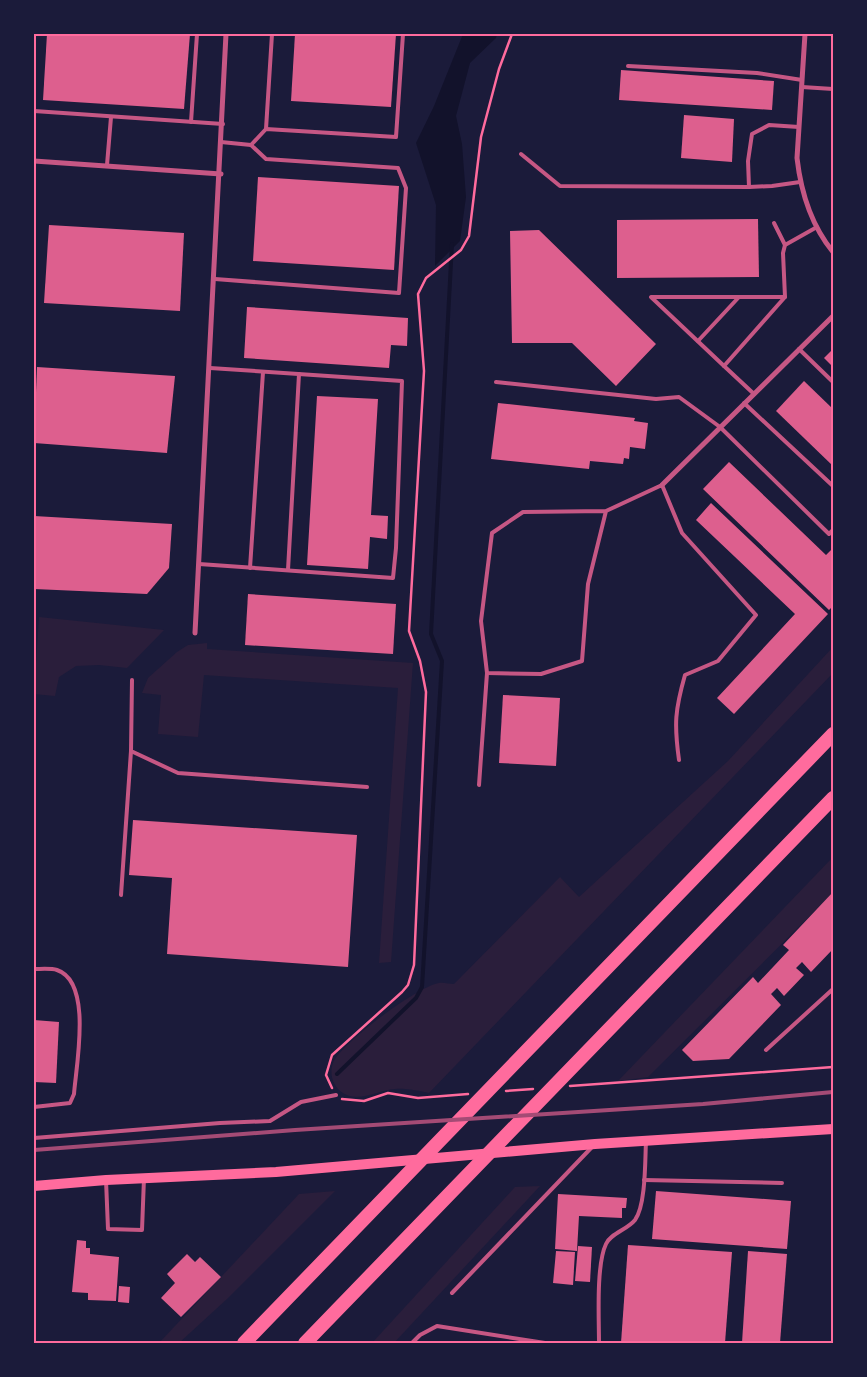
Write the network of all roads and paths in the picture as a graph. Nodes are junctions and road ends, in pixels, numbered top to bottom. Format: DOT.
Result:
graph roads {
  1 [pos="197,34"];
  2 [pos="226,34"];
  3 [pos="272,34"];
  4 [pos="402,34"];
  5 [pos="512,34"];
  6 [pos="805,34"];
  7 [pos="628,66"];
  8 [pos="802,80"];
  9 [pos="802,87"];
  10 [pos="833,89"];
  11 [pos="34,111"];
  12 [pos="111,117"];
  13 [pos="191,122"];
  14 [pos="223,124"];
  15 [pos="799,127"];
  16 [pos="266,129"];
  17 [pos="221,142"];
  18 [pos="251,145"];
  19 [pos="521,154"];
  20 [pos="34,161"];
  21 [pos="107,166"];
  22 [pos="221,174"];
  23 [pos="800,182"];
  24 [pos="749,187"];
  25 [pos="774,223"];
  26 [pos="816,227"];
  27 [pos="785,244"];
  28 [pos="833,252"];
  29 [pos="215,279"];
  30 [pos="739,297"];
  31 [pos="785,297"];
  32 [pos="833,316"];
  33 [pos="698,341"];
  34 [pos="799,349"];
  35 [pos="724,366"];
  36 [pos="210,368"];
  37 [pos="263,372"];
  38 [pos="299,374"];
  39 [pos="496,382"];
  40 [pos="833,382"];
  41 [pos="754,394"];
  42 [pos="744,403"];
  43 [pos="720,428"];
  44 [pos="662,485"];
  45 [pos="833,486"];
  46 [pos="606,511"];
  47 [pos="833,530"];
  48 [pos="199,564"];
  49 [pos="250,568"];
  50 [pos="288,570"];
  51 [pos="195,633"];
  52 [pos="487,672"];
  53 [pos="132,680"];
  54 [pos="833,734"];
  55 [pos="131,751"];
  56 [pos="679,760"];
  57 [pos="479,784"];
  58 [pos="367,787"];
  59 [pos="833,798"];
  60 [pos="121,895"];
  61 [pos="34,969"];
  62 [pos="833,989"];
  63 [pos="766,1050"];
  64 [pos="833,1067"];
  65 [pos="566,1087"];
  66 [pos="537,1089"];
  67 [pos="497,1092"];
  68 [pos="478,1093"];
  69 [pos="336,1095"];
  70 [pos="34,1107"];
  71 [pos="833,1129"];
  72 [pos="34,1138"];
  73 [pos="646,1141"];
  74 [pos="595,1144"];
  75 [pos="144,1178"];
  76 [pos="106,1180"];
  77 [pos="644,1180"];
  78 [pos="782,1183"];
  79 [pos="34,1186"];
  80 [pos="452,1293"];
  81 [pos="244,1343"];
  82 [pos="305,1343"];
  83 [pos="412,1343"];
  84 [pos="545,1343"];
  85 [pos="599,1343"];
  1 -- 13 [label="lane"];
  2 -- 14 [label="street"];
  3 -- 16 [label="lane"];
  4 -- 16 [label="lane"];
  5 -- 69 [label="path"];
  6 -- 8 [label="street"];
  7 -- 8 [label="lane"];
  8 -- 9 [label="street"];
  9 -- 10 [label="lane"];
  9 -- 15 [label="street"];
  11 -- 12 [label="lane"];
  12 -- 13 [label="lane"];
  12 -- 21 [label="lane"];
  13 -- 14 [label="lane"];
  14 -- 17 [label="street"];
  15 -- 23 [label="street"];
  15 -- 24 [label="lane"];
  16 -- 18 [label="lane"];
  17 -- 18 [label="lane"];
  17 -- 22 [label="street"];
  18 -- 29 [label="lane"];
  19 -- 24 [label="lane"];
  20 -- 21 [label="street"];
  21 -- 22 [label="street"];
  22 -- 29 [label="street"];
  23 -- 24 [label="lane"];
  23 -- 26 [label="street"];
  25 -- 27 [label="lane"];
  26 -- 27 [label="lane"];
  26 -- 28 [label="street"];
  27 -- 31 [label="lane"];
  29 -- 36 [label="street"];
  30 -- 31 [label="lane"];
  30 -- 33 [label="lane"];
  30 -- 33 [label="lane"];
  31 -- 35 [label="lane"];
  32 -- 34 [label="street"];
  33 -- 35 [label="lane"];
  34 -- 40 [label="lane"];
  34 -- 41 [label="street"];
  35 -- 41 [label="lane"];
  36 -- 37 [label="lane"];
  36 -- 48 [label="street"];
  37 -- 38 [label="lane"];
  37 -- 49 [label="lane"];
  38 -- 50 [label="lane"];
  38 -- 50 [label="lane"];
  39 -- 43 [label="lane"];
  41 -- 42 [label="street"];
  42 -- 43 [label="street"];
  42 -- 45 [label="lane"];
  43 -- 44 [label="street"];
  43 -- 47 [label="lane"];
  44 -- 46 [label="lane"];
  44 -- 56 [label="lane"];
  46 -- 52 [label="lane"];
  46 -- 52 [label="lane"];
  48 -- 49 [label="lane"];
  48 -- 51 [label="street"];
  49 -- 50 [label="lane"];
  52 -- 57 [label="lane"];
  53 -- 55 [label="lane"];
  54 -- 81 [label="highway"];
  55 -- 58 [label="lane"];
  55 -- 60 [label="lane"];
  59 -- 82 [label="highway"];
  61 -- 70 [label="lane"];
  62 -- 63 [label="lane"];
  64 -- 65 [label="path"];
  66 -- 67 [label="path"];
  68 -- 69 [label="path"];
  69 -- 72 [label="lane"];
  71 -- 73 [label="main road"];
  73 -- 74 [label="main road"];
  73 -- 77 [label="lane"];
  74 -- 75 [label="main road"];
  74 -- 80 [label="lane"];
  75 -- 76 [label="main road"];
  75 -- 76 [label="lane"];
  76 -- 79 [label="main road"];
  77 -- 78 [label="lane"];
  77 -- 85 [label="lane"];
  83 -- 84 [label="lane"];
}
